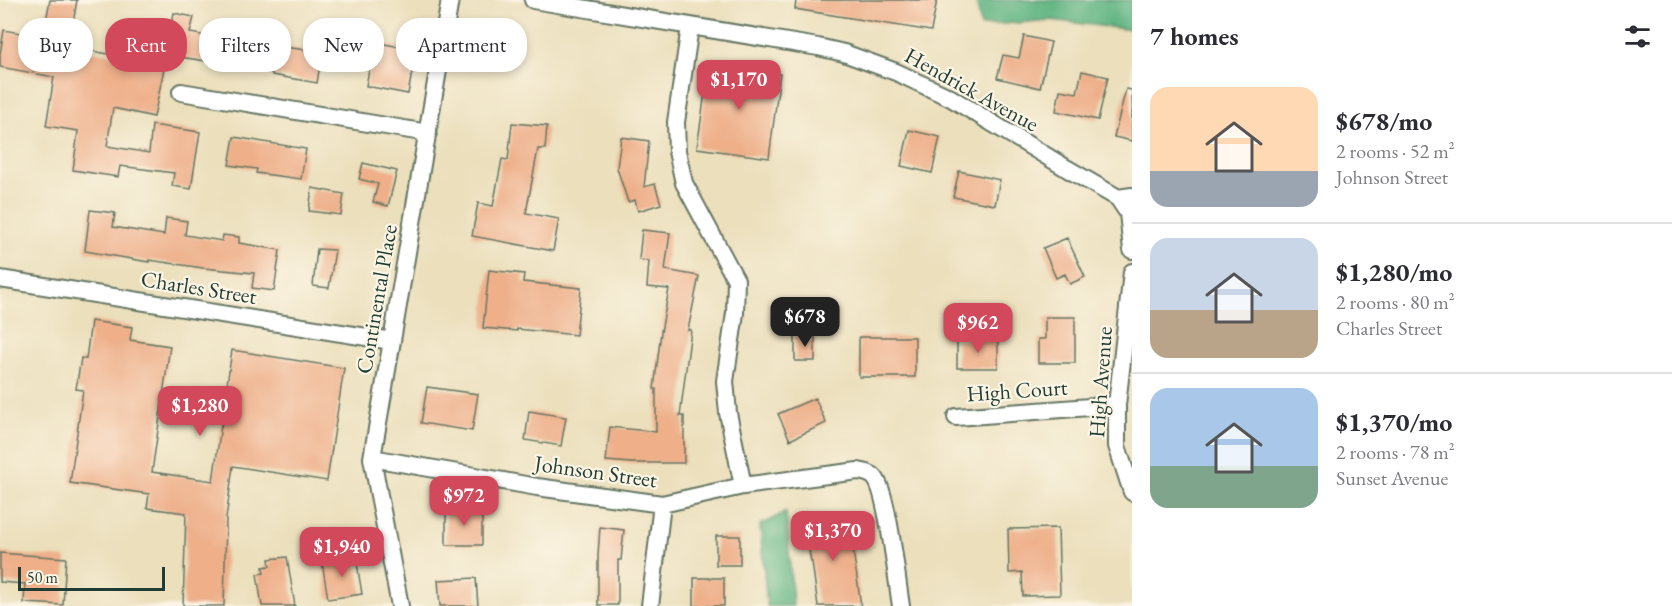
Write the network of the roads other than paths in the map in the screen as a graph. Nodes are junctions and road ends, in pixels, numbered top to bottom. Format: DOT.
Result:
graph roads {
  1 [pos="450,0"];
  2 [pos="533,0"];
  3 [pos="690,27"];
  4 [pos="181,92"];
  5 [pos="428,134"];
  6 [pos="1125,197"];
  7 [pos="1132,250"];
  8 [pos="1132,273"];
  9 [pos="0,279"];
  10 [pos="392,341"];
  11 [pos="1117,405"];
  12 [pos="956,417"];
  13 [pos="372,458"];
  14 [pos="743,486"];
  15 [pos="1132,492"];
  16 [pos="662,504"];
  17 [pos="400,606"];
  18 [pos="650,606"];
  19 [pos="901,606"];
  1 -- 5 [label="street, Continental Place"];
  2 -- 3 [label="street, Hendrick Avenue"];
  3 -- 6 [label="street, Hendrick Avenue"];
  3 -- 14 [label="street"];
  4 -- 5 [label="street"];
  5 -- 10 [label="street, Continental Place"];
  6 -- 7 [label="street"];
  8 -- 11 [label="street, High Avenue"];
  9 -- 10 [label="street, Charles Street"];
  10 -- 13 [label="street, Continental Place"];
  11 -- 12 [label="street, High Court"];
  11 -- 15 [label="street, High Avenue"];
  13 -- 16 [label="street, Johnson Street"];
  13 -- 17 [label="street, Continental Place"];
  14 -- 16 [label="street, Johnson Street"];
  14 -- 19 [label="street, Johnson Street"];
  16 -- 18 [label="street"];
}
